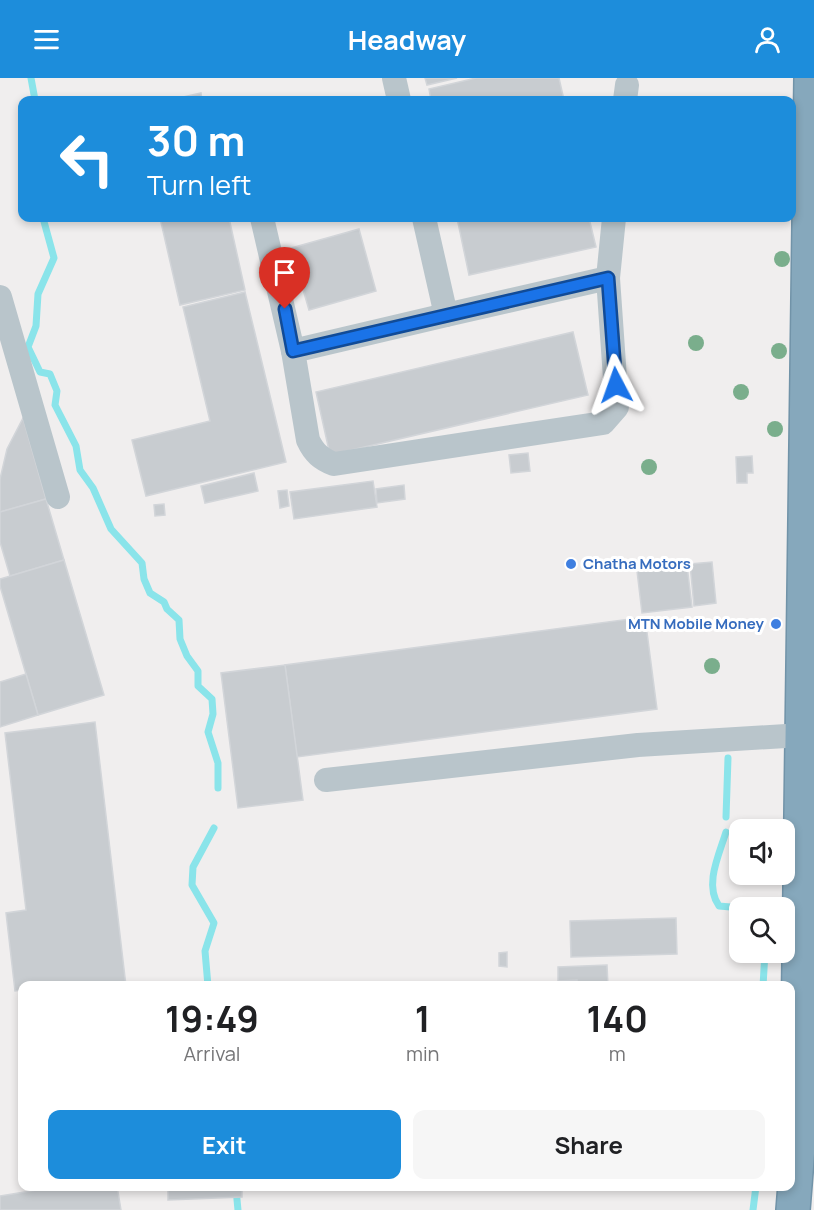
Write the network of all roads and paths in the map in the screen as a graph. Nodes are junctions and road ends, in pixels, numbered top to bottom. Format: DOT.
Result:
graph roads {
  1 [pos="394,78"];
  2 [pos="811,78"];
  3 [pos="398,96"];
  4 [pos="263,222"];
  5 [pos="425,222"];
  6 [pos="614,222"];
  7 [pos="608,278"];
  8 [pos="0,297"];
  9 [pos="446,315"];
  10 [pos="293,351"];
  11 [pos="58,497"];
  12 [pos="802,735"];
  13 [pos="326,780"];
  14 [pos="807,969"];
  15 [pos="806,1037"];
  16 [pos="795,1185"];
  17 [pos="794,1191"];
  18 [pos="793,1210"];
  1 -- 3 [label="lane"];
  2 -- 12 [label="highway"];
  4 -- 10 [label="lane"];
  5 -- 9 [label="lane"];
  6 -- 7 [label="lane"];
  7 -- 9 [label="lane"];
  7 -- 10 [label="lane"];
  8 -- 11 [label="lane"];
  9 -- 10 [label="lane"];
  12 -- 13 [label="lane"];
  12 -- 14 [label="highway"];
  14 -- 15 [label="highway"];
  15 -- 16 [label="highway"];
  17 -- 18 [label="highway"];
}
